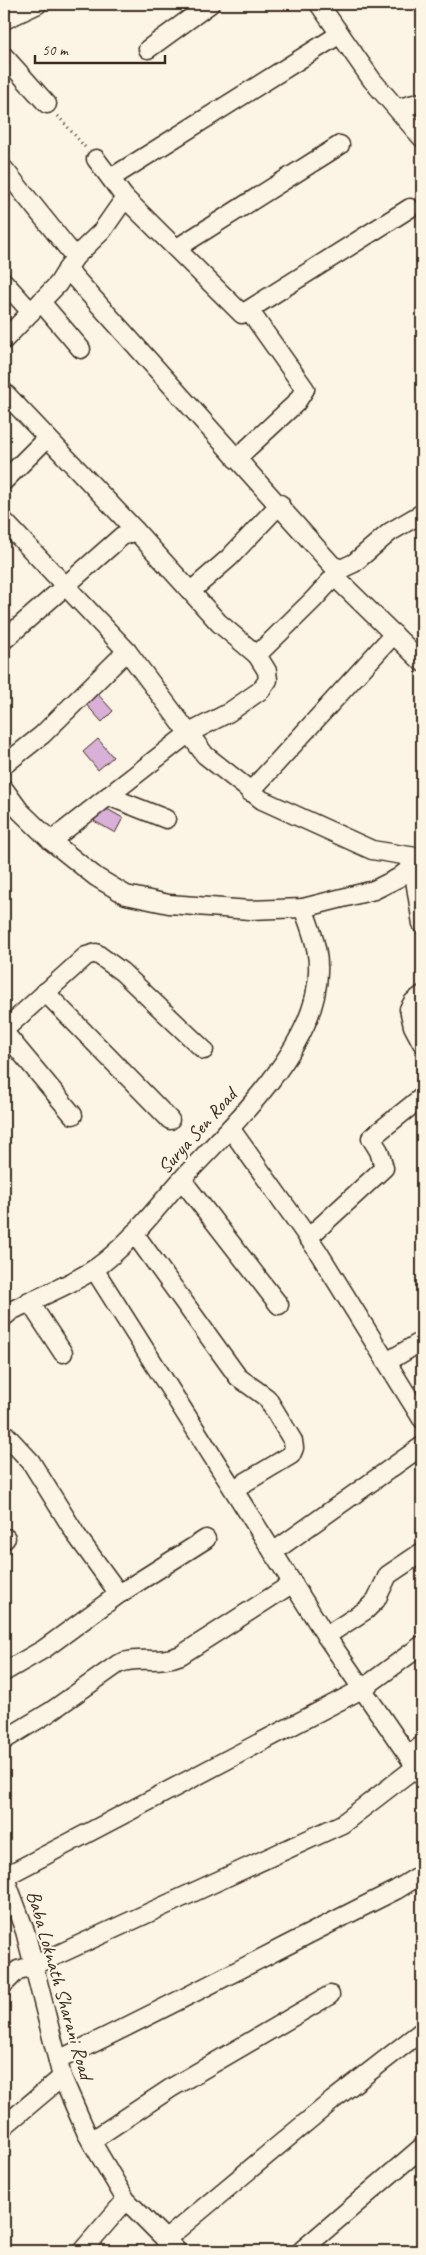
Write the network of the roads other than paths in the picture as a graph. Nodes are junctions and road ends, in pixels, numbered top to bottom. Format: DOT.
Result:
graph roads {
  1 [pos="38,4"];
  2 [pos="210,4"];
  3 [pos="319,4"];
  4 [pos="4,20"];
  5 [pos="340,34"];
  6 [pos="148,49"];
  7 [pos="4,56"];
  8 [pos="422,102"];
  9 [pos="47,104"];
  10 [pos="399,108"];
  11 [pos="422,138"];
  12 [pos="340,145"];
  13 [pos="96,160"];
  14 [pos="4,169"];
  15 [pos="111,178"];
  16 [pos="125,198"];
  17 [pos="410,208"];
  18 [pos="177,248"];
  19 [pos="71,263"];
  20 [pos="4,282"];
  21 [pos="36,307"];
  22 [pos="249,310"];
  23 [pos="4,340"];
  24 [pos="81,348"];
  25 [pos="4,392"];
  26 [pos="47,438"];
  27 [pos="236,459"];
  28 [pos="4,481"];
  29 [pos="280,504"];
  30 [pos="422,517"];
  31 [pos="4,521"];
  32 [pos="136,531"];
  33 [pos="338,573"];
  34 [pos="65,586"];
  35 [pos="191,590"];
  36 [pos="394,634"];
  37 [pos="4,640"];
  38 [pos="127,651"];
  39 [pos="257,655"];
  40 [pos="422,662"];
  41 [pos="189,733"];
  42 [pos="4,765"];
  43 [pos="4,789"];
  44 [pos="250,792"];
  45 [pos="108,796"];
  46 [pos="166,819"];
  47 [pos="51,841"];
  48 [pos="419,862"];
  49 [pos="303,908"];
  50 [pos="422,924"];
  51 [pos="44,992"];
  52 [pos="422,995"];
  53 [pos="7,1022"];
  54 [pos="422,1043"];
  55 [pos="204,1050"];
  56 [pos="422,1097"];
  57 [pos="73,1115"];
  58 [pos="170,1120"];
  59 [pos="230,1128"];
  60 [pos="182,1180"];
  61 [pos="134,1233"];
  62 [pos="308,1238"];
  63 [pos="94,1269"];
  64 [pos="29,1301"];
  65 [pos="279,1306"];
  66 [pos="4,1318"];
  67 [pos="422,1341"];
  68 [pos="63,1353"];
  69 [pos="387,1362"];
  70 [pos="420,1412"];
  71 [pos="4,1433"];
  72 [pos="422,1446"];
  73 [pos="234,1489"];
  74 [pos="206,1539"];
  75 [pos="273,1552"];
  76 [pos="422,1552"];
  77 [pos="293,1583"];
  78 [pos="119,1594"];
  79 [pos="326,1636"];
  80 [pos="422,1645"];
  81 [pos="4,1672"];
  82 [pos="362,1689"];
  83 [pos="4,1740"];
  84 [pos="422,1745"];
  85 [pos="415,1766"];
  86 [pos="422,1874"];
  87 [pos="4,1876"];
  88 [pos="33,1966"];
  89 [pos="4,1984"];
  90 [pos="330,1995"];
  91 [pos="422,2031"];
  92 [pos="58,2060"];
  93 [pos="62,2077"];
  94 [pos="4,2126"];
  95 [pos="91,2141"];
  96 [pos="422,2147"];
  97 [pos="126,2200"];
  98 [pos="171,2246"];
  99 [pos="82,2251"];
  100 [pos="301,2251"];
  1 -- 4 [label="street"];
  2 -- 6 [label="street"];
  3 -- 5 [label="street"];
  5 -- 10 [label="street"];
  5 -- 15 [label="street"];
  7 -- 9 [label="street"];
  8 -- 10 [label="street"];
  10 -- 11 [label="street"];
  12 -- 18 [label="street"];
  13 -- 15 [label="street"];
  14 -- 19 [label="street"];
  15 -- 16 [label="street"];
  16 -- 18 [label="street"];
  16 -- 19 [label="street"];
  17 -- 22 [label="street"];
  18 -- 22 [label="street"];
  19 -- 21 [label="street"];
  19 -- 27 [label="street"];
  20 -- 21 [label="street"];
  21 -- 23 [label="street"];
  21 -- 24 [label="street"];
  22 -- 27 [label="street"];
  25 -- 26 [label="street"];
  26 -- 28 [label="street"];
  26 -- 32 [label="street"];
  27 -- 29 [label="street"];
  29 -- 33 [label="street"];
  29 -- 35 [label="street"];
  30 -- 33 [label="street"];
  31 -- 34 [label="street"];
  32 -- 34 [label="street"];
  32 -- 35 [label="street"];
  33 -- 36 [label="street"];
  33 -- 39 [label="street"];
  34 -- 37 [label="street"];
  34 -- 38 [label="street"];
  35 -- 39 [label="street"];
  36 -- 40 [label="street"];
  36 -- 44 [label="street"];
  38 -- 41 [label="street"];
  38 -- 42 [label="street"];
  39 -- 41 [label="street"];
  41 -- 44 [label="street"];
  41 -- 45 [label="street"];
  43 -- 47 [label="street"];
  44 -- 48 [label="street"];
  45 -- 46 [label="street"];
  45 -- 47 [label="street"];
  47 -- 49 [label="street"];
  48 -- 49 [label="street"];
  48 -- 50 [label="street"];
  49 -- 59 [label="street, Surya Sen Road"];
  51 -- 53 [label="street"];
  51 -- 55 [label="street"];
  51 -- 58 [label="street"];
  52 -- 54 [label="street"];
  53 -- 57 [label="street"];
  56 -- 62 [label="street"];
  59 -- 60 [label="street, Surya Sen Road"];
  59 -- 62 [label="street"];
  60 -- 61 [label="street, Surya Sen Road"];
  60 -- 65 [label="street"];
  61 -- 63 [label="street, Surya Sen Road"];
  61 -- 73 [label="street"];
  62 -- 69 [label="street"];
  63 -- 64 [label="street, Surya Sen Road"];
  63 -- 73 [label="street"];
  64 -- 66 [label="street, Surya Sen Road"];
  64 -- 68 [label="street"];
  67 -- 69 [label="street"];
  69 -- 70 [label="street"];
  71 -- 78 [label="street"];
  72 -- 75 [label="street"];
  73 -- 75 [label="street"];
  74 -- 78 [label="street"];
  75 -- 77 [label="street"];
  76 -- 79 [label="street"];
  77 -- 79 [label="street"];
  77 -- 83 [label="street"];
  78 -- 81 [label="street"];
  79 -- 82 [label="street"];
  80 -- 82 [label="street"];
  82 -- 85 [label="street"];
  82 -- 87 [label="street"];
  84 -- 85 [label="street"];
  85 -- 88 [label="street"];
  86 -- 92 [label="street"];
  87 -- 88 [label="street, Baba Loknath Sharani Road"];
  88 -- 89 [label="street"];
  88 -- 92 [label="street, Baba Loknath Sharani Road"];
  90 -- 95 [label="street"];
  91 -- 98 [label="street"];
  92 -- 93 [label="street, Baba Loknath Sharani Road"];
  93 -- 94 [label="street"];
  93 -- 95 [label="street, Baba Loknath Sharani Road"];
  95 -- 97 [label="street, Baba Loknath Sharani Road"];
  96 -- 100 [label="street"];
  97 -- 98 [label="street, Baba Loknath Sharani Road"];
  97 -- 99 [label="street"];
}
